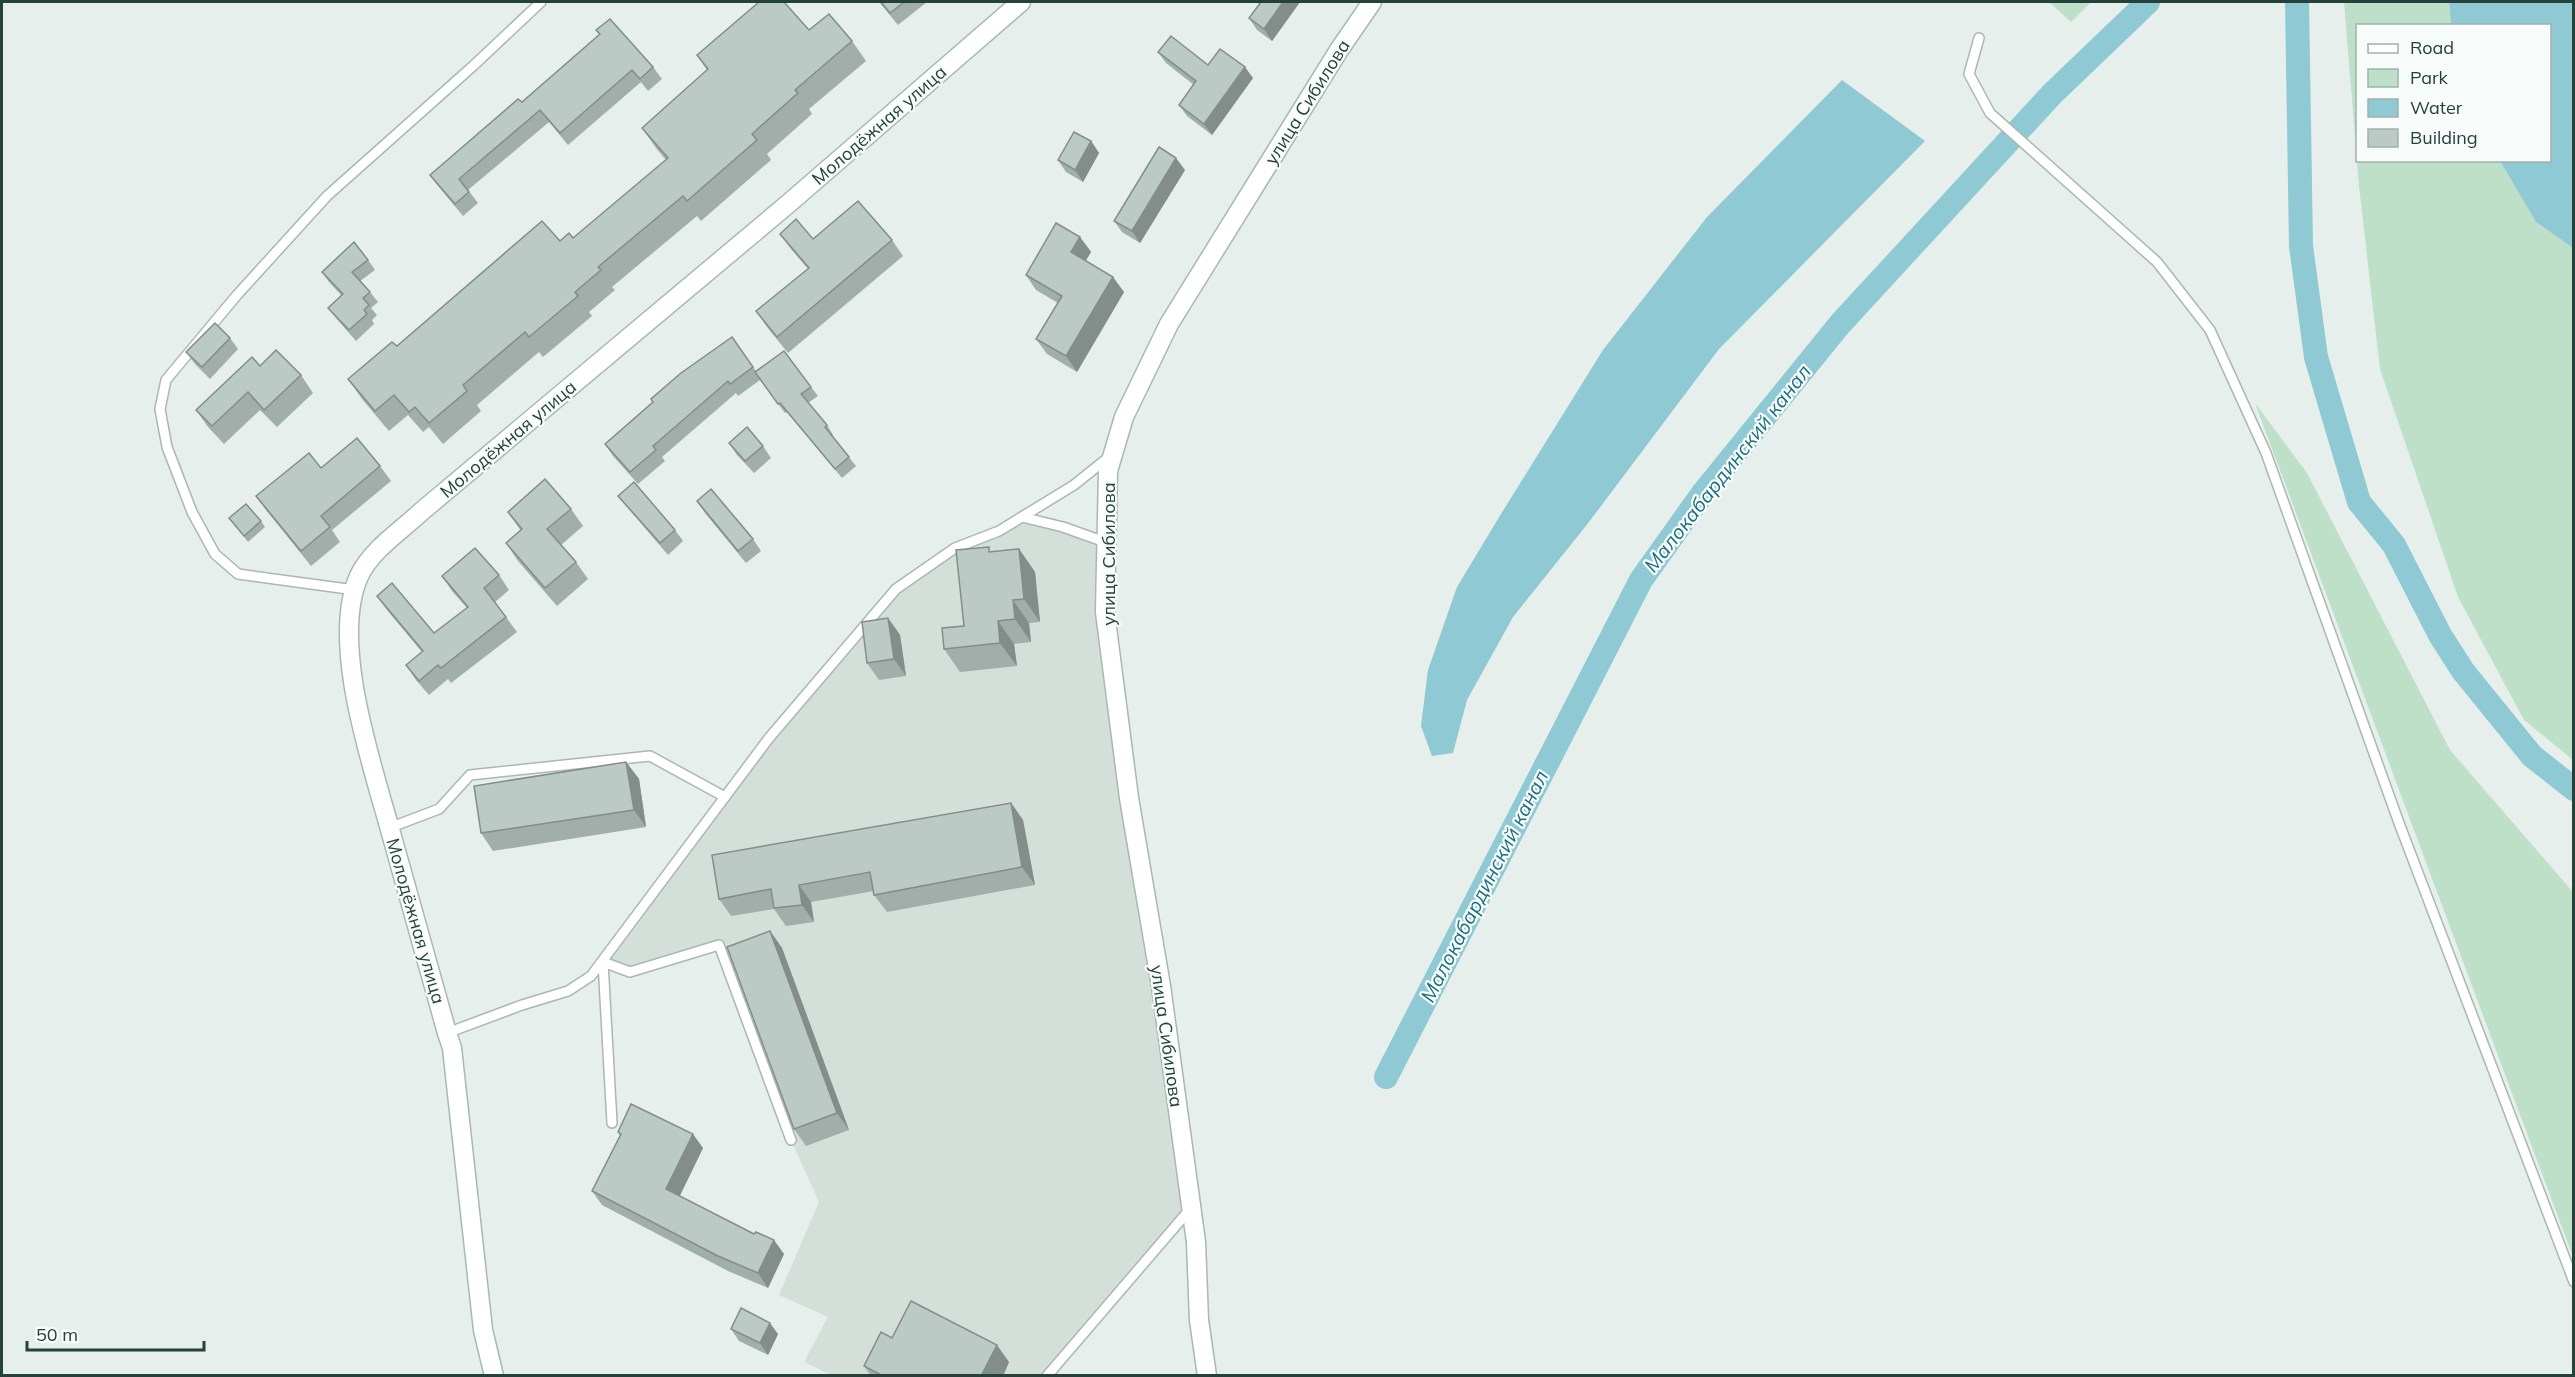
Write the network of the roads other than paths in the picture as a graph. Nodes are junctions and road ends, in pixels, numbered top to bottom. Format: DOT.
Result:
graph roads {
  1 [pos="541,2"];
  2 [pos="1021,2"];
  3 [pos="1372,2"];
  4 [pos="1979,38"];
  5 [pos="1113,454"];
  6 [pos="1022,517"];
  7 [pos="1105,542"];
  8 [pos="355,590"];
  9 [pos="725,797"];
  10 [pos="389,828"];
  11 [pos="603,962"];
  12 [pos="447,1033"];
  13 [pos="612,1123"];
  14 [pos="791,1140"];
  15 [pos="1191,1208"];
  16 [pos="2574,1282"];
  17 [pos="494,1376"];
  18 [pos="1047,1376"];
  19 [pos="1207,1376"];
  1 -- 8 [label="lane"];
  2 -- 8 [label="street, Молодёжная улица"];
  3 -- 5 [label="street, улица Сибилова"];
  4 -- 16 [label="lane"];
  5 -- 6 [label="lane"];
  5 -- 7 [label="street, улица Сибилова"];
  6 -- 7 [label="lane"];
  6 -- 9 [label="lane"];
  7 -- 15 [label="street, улица Сибилова"];
  8 -- 10 [label="street, Молодёжная улица"];
  9 -- 10 [label="lane"];
  9 -- 11 [label="lane"];
  10 -- 12 [label="street, Молодёжная улица"];
  11 -- 12 [label="lane"];
  11 -- 13 [label="lane"];
  11 -- 14 [label="lane"];
  12 -- 17 [label="street, Молодёжная улица"];
  15 -- 18 [label="lane"];
  15 -- 19 [label="street, улица Сибилова"];
}
